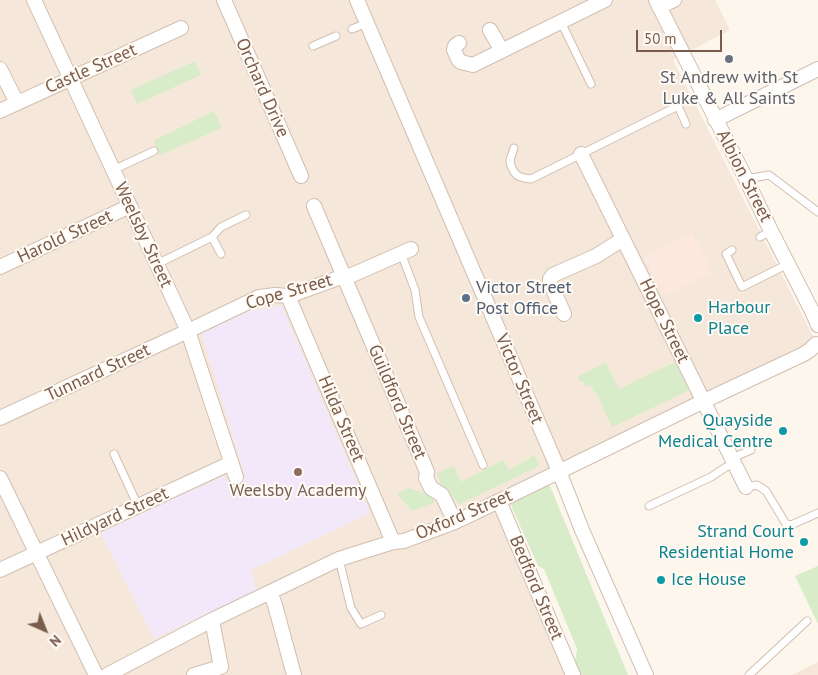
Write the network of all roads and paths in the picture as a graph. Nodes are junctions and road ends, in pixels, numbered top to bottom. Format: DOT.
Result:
graph roads {
  1 [pos="34,0"];
  2 [pos="224,0"];
  3 [pos="357,0"];
  4 [pos="605,0"];
  5 [pos="674,0"];
  6 [pos="657,4"];
  7 [pos="561,22"];
  8 [pos="367,23"];
  9 [pos="181,28"];
  10 [pos="352,29"];
  11 [pos="490,30"];
  12 [pos="336,36"];
  13 [pos="460,43"];
  14 [pos="313,46"];
  15 [pos="502,51"];
  16 [pos="0,69"];
  17 [pos="818,69"];
  18 [pos="70,79"];
  19 [pos="591,84"];
  20 [pos="17,103"];
  21 [pos="0,111"];
  22 [pos="715,120"];
  23 [pos="686,124"];
  24 [pos="514,148"];
  25 [pos="154,151"];
  26 [pos="582,154"];
  27 [pos="113,170"];
  28 [pos="301,176"];
  29 [pos="746,179"];
  30 [pos="130,206"];
  31 [pos="314,206"];
  32 [pos="818,212"];
  33 [pos="246,215"];
  34 [pos="212,237"];
  35 [pos="623,239"];
  36 [pos="732,250"];
  37 [pos="406,251"];
  38 [pos="221,254"];
  39 [pos="157,264"];
  40 [pos="788,264"];
  41 [pos="0,267"];
  42 [pos="344,276"];
  43 [pos="289,296"];
  44 [pos="564,314"];
  45 [pos="818,325"];
  46 [pos="192,329"];
  47 [pos="817,342"];
  48 [pos="704,401"];
  49 [pos="0,418"];
  50 [pos="751,450"];
  51 [pos="114,454"];
  52 [pos="733,461"];
  53 [pos="483,465"];
  54 [pos="233,470"];
  55 [pos="559,471"];
  56 [pos="0,478"];
  57 [pos="746,487"];
  58 [pos="500,501"];
  59 [pos="138,506"];
  60 [pos="649,506"];
  61 [pos="818,513"];
  62 [pos="455,522"];
  63 [pos="393,542"];
  64 [pos="36,554"];
  65 [pos="340,559"];
  66 [pos="0,570"];
  67 [pos="270,592"];
  68 [pos="381,616"];
  69 [pos="212,620"];
  70 [pos="807,621"];
  71 [pos="96,675"];
  72 [pos="107,675"];
  73 [pos="194,675"];
  74 [pos="294,675"];
  75 [pos="573,675"];
  76 [pos="646,675"];
  77 [pos="749,675"];
  1 -- 18 [label="street, Weelsby Street"];
  2 -- 28 [label="street, Orchard Drive"];
  3 -- 8 [label="street, Victor Street"];
  4 -- 7 [label="street"];
  5 -- 6 [label="street"];
  6 -- 22 [label="street, Albion Street"];
  7 -- 15 [label="street"];
  7 -- 19 [label="lane"];
  8 -- 10 [label="lane"];
  8 -- 55 [label="street, Victor Street"];
  9 -- 18 [label="street, Castle Street"];
  11 -- 15 [label="street"];
  12 -- 14 [label="lane"];
  13 -- 15 [label="street"];
  16 -- 20 [label="street"];
  17 -- 22 [label="street"];
  18 -- 20 [label="street, Castle Street"];
  18 -- 27 [label="street, Weelsby Street"];
  20 -- 21 [label="street, Castle Street"];
  22 -- 29 [label="street, Albion Street"];
  23 -- 26 [label="lane"];
  24 -- 26 [label="lane"];
  25 -- 27 [label="lane"];
  26 -- 35 [label="street, Hope Street"];
  27 -- 30 [label="street, Weelsby Street"];
  29 -- 32 [label="lane"];
  29 -- 40 [label="street, Albion Street"];
  30 -- 39 [label="street, Weelsby Street"];
  30 -- 41 [label="street, Harold Street"];
  31 -- 42 [label="street"];
  33 -- 34 [label="lane"];
  34 -- 38 [label="lane"];
  34 -- 39 [label="lane"];
  35 -- 44 [label="street"];
  35 -- 48 [label="street, Hope Street"];
  36 -- 40 [label="lane"];
  37 -- 42 [label="street, Cope Street"];
  37 -- 53 [label="lane"];
  39 -- 46 [label="street, Weelsby Street"];
  40 -- 45 [label="street, Albion Street"];
  42 -- 43 [label="street, Cope Street"];
  42 -- 62 [label="street, Guildford Street"];
  43 -- 46 [label="street, Cope Street"];
  43 -- 63 [label="street, Hilda Street"];
  46 -- 49 [label="street, Tunnard Street"];
  46 -- 54 [label="street, Weelsby Street"];
  47 -- 48 [label="street, Oxford Street"];
  48 -- 52 [label="street, Hope Street"];
  48 -- 55 [label="street, Oxford Street"];
  50 -- 52 [label="lane"];
  51 -- 59 [label="lane"];
  52 -- 57 [label="street, Hope Street"];
  52 -- 60 [label="lane"];
  54 -- 59 [label="street, Hildyard Street"];
  55 -- 58 [label="street, Oxford Street"];
  55 -- 76 [label="street, Victor Street"];
  56 -- 64 [label="street"];
  57 -- 61 [label="lane"];
  58 -- 62 [label="street, Oxford Street"];
  58 -- 75 [label="street, Bedford Street"];
  59 -- 64 [label="street, Hildyard Street"];
  62 -- 63 [label="street, Oxford Street"];
  63 -- 65 [label="street, Oxford Street"];
  64 -- 66 [label="street, Hildyard Street"];
  64 -- 71 [label="street"];
  65 -- 67 [label="street, Oxford Street"];
  65 -- 68 [label="lane"];
  67 -- 69 [label="street, Oxford Street"];
  67 -- 74 [label="street"];
  69 -- 72 [label="street, Oxford Street"];
  69 -- 73 [label="street"];
  70 -- 77 [label="lane"];
}
